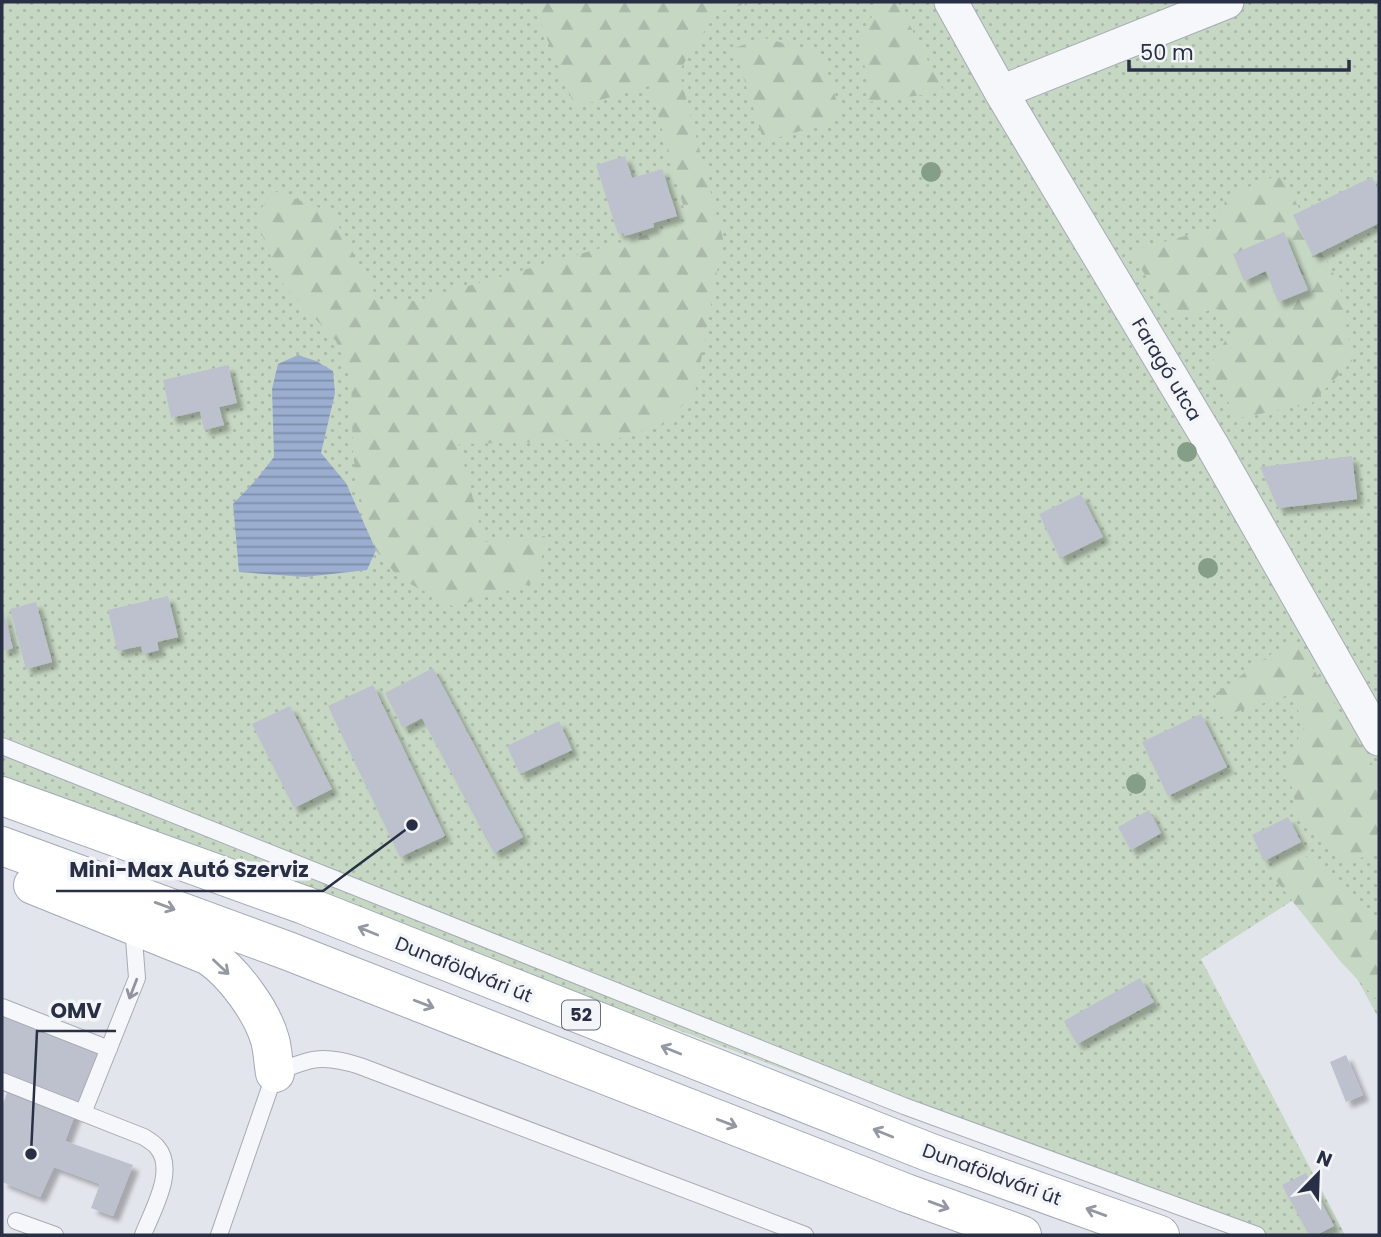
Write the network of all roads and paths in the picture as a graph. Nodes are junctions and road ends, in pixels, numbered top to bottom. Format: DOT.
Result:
graph roads {
  1 [pos="951,2"];
  2 [pos="1227,2"];
  3 [pos="1001,92"];
  4 [pos="1379,739"];
  5 [pos="2,746"];
  6 [pos="2,796"];
  7 [pos="2,821"];
  8 [pos="2,846"];
  9 [pos="55,866"];
  10 [pos="2,872"];
  11 [pos="133,926"];
  12 [pos="2,1007"];
  13 [pos="109,1049"];
  14 [pos="275,1073"];
  15 [pos="2,1081"];
  16 [pos="83,1113"];
  17 [pos="16,1221"];
  18 [pos="55,1235"];
  19 [pos="143,1235"];
  20 [pos="219,1235"];
  21 [pos="805,1235"];
  22 [pos="1022,1235"];
  23 [pos="1160,1235"];
  24 [pos="1257,1235"];
  1 -- 3 [label="street, Faragó utca"];
  2 -- 3 [label="street"];
  3 -- 4 [label="street, Faragó utca"];
  5 -- 24 [label="lane"];
  23 -- 6 [label="main road, Dunaföldvári út / 52, one-way"];
  7 -- 9 [label="main road"];
  8 -- 9 [label="main road, 52"];
  9 -- 22 [label="main road, 52, one-way"];
  10 -- 11 [label="main road"];
  11 -- 13 [label="lane, one-way"];
  11 -- 14 [label="main road, one-way"];
  12 -- 13 [label="lane"];
  13 -- 16 [label="lane"];
  14 -- 20 [label="lane"];
  14 -- 21 [label="lane"];
  15 -- 16 [label="lane"];
  16 -- 19 [label="lane"];
  17 -- 18 [label="lane"];
}
